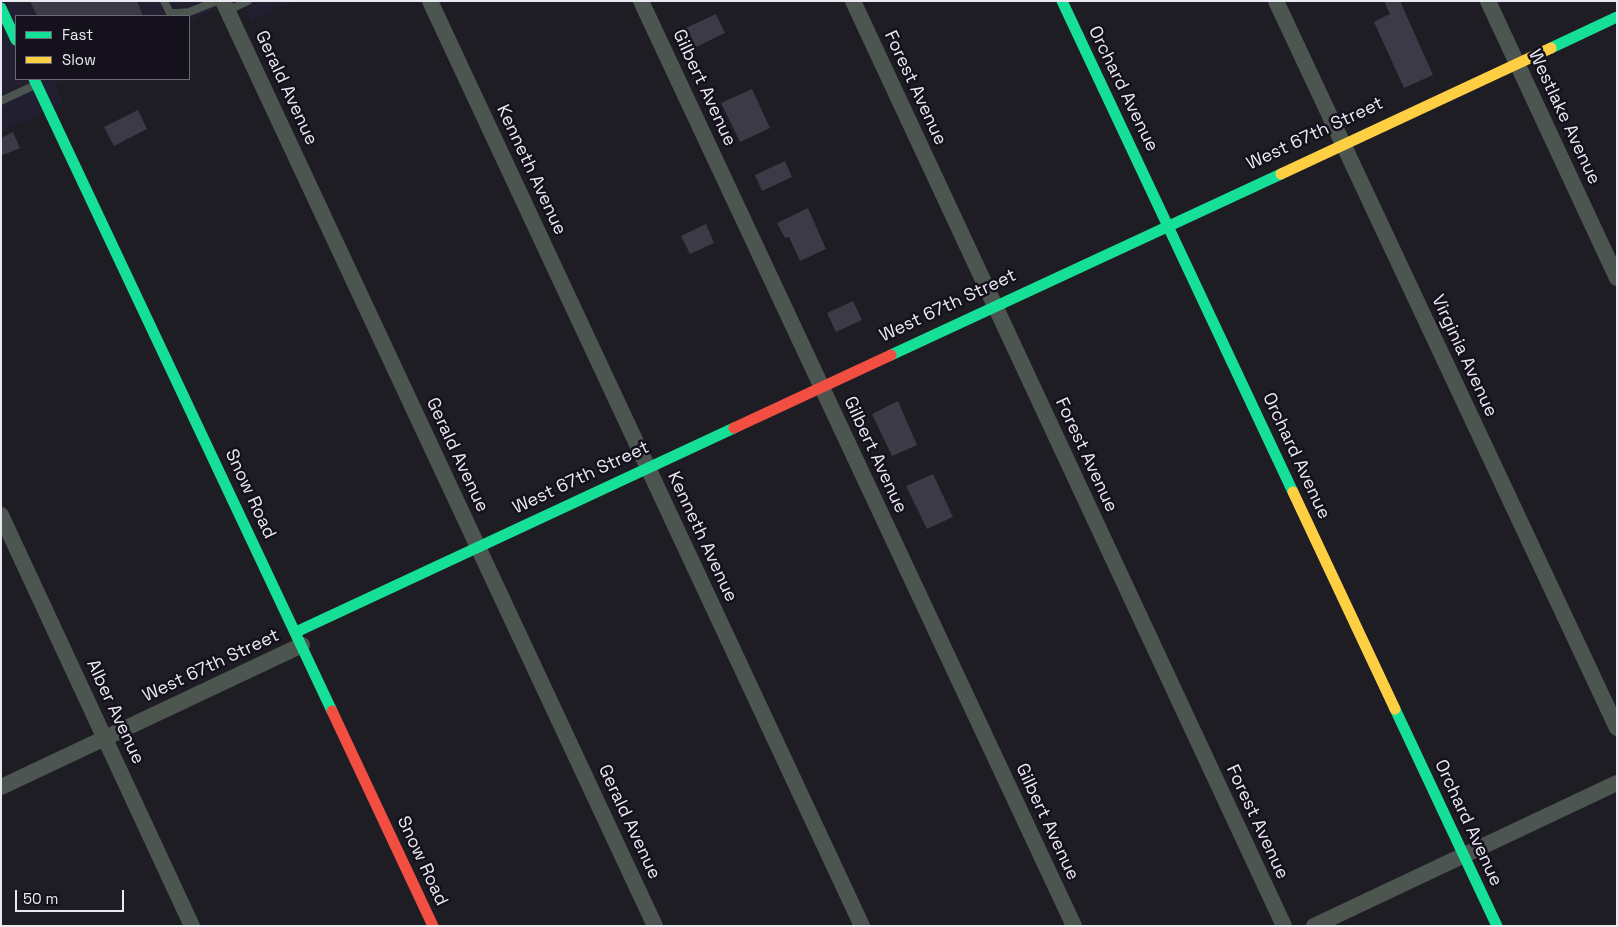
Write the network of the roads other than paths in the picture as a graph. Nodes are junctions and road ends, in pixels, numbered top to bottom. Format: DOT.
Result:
graph roads {
  1 [pos="164,1"];
  2 [pos="248,1"];
  3 [pos="430,1"];
  4 [pos="641,1"];
  5 [pos="853,1"];
  6 [pos="1062,1"];
  7 [pos="1276,1"];
  8 [pos="1488,1"];
  9 [pos="223,4"];
  10 [pos="1,8"];
  11 [pos="1617,17"];
  12 [pos="12,37"];
  13 [pos="1517,62"];
  14 [pos="35,81"];
  15 [pos="1,101"];
  16 [pos="1342,143"];
  17 [pos="1168,224"];
  18 [pos="1617,278"];
  19 [pos="995,307"];
  20 [pos="820,387"];
  21 [pos="648,469"];
  22 [pos="1,515"];
  23 [pos="478,547"];
  24 [pos="299,638"];
  25 [pos="1617,728"];
  26 [pos="104,738"];
  27 [pos="1617,783"];
  28 [pos="1,787"];
  29 [pos="1464,856"];
  30 [pos="192,926"];
  31 [pos="433,926"];
  32 [pos="656,926"];
  33 [pos="862,926"];
  34 [pos="1074,926"];
  35 [pos="1284,926"];
  36 [pos="1314,926"];
  37 [pos="1497,926"];
  1 -- 9 [label="lane"];
  2 -- 9 [label="lane"];
  3 -- 21 [label="street, Kenneth Avenue"];
  4 -- 20 [label="street, Gilbert Avenue"];
  5 -- 19 [label="street, Forest Avenue"];
  6 -- 17 [label="street, Orchard Avenue"];
  7 -- 16 [label="street, Virginia Avenue"];
  8 -- 13 [label="street, Westlake Avenue"];
  9 -- 23 [label="street, Gerald Avenue"];
  10 -- 12 [label="street"];
  11 -- 13 [label="street, West 67th Street"];
  13 -- 16 [label="street, West 67th Street"];
  13 -- 18 [label="street, Westlake Avenue"];
  14 -- 15 [label="lane"];
  14 -- 24 [label="street, Snow Road"];
  16 -- 17 [label="street, West 67th Street"];
  16 -- 25 [label="street, Virginia Avenue"];
  17 -- 19 [label="street, West 67th Street"];
  17 -- 29 [label="street, Orchard Avenue"];
  19 -- 20 [label="street, West 67th Street"];
  19 -- 35 [label="street, Forest Avenue"];
  20 -- 21 [label="street, West 67th Street"];
  20 -- 34 [label="street, Gilbert Avenue"];
  21 -- 23 [label="street, West 67th Street"];
  21 -- 33 [label="street, Kenneth Avenue"];
  22 -- 26 [label="street, Alber Avenue"];
  23 -- 24 [label="street, West 67th Street"];
  23 -- 32 [label="street, Gerald Avenue"];
  24 -- 26 [label="street, West 67th Street"];
  24 -- 31 [label="street, Snow Road"];
  26 -- 28 [label="street, West 67th Street"];
  26 -- 30 [label="street, Alber Avenue"];
  27 -- 29 [label="street"];
  29 -- 36 [label="street"];
  29 -- 37 [label="street, Orchard Avenue"];
}
